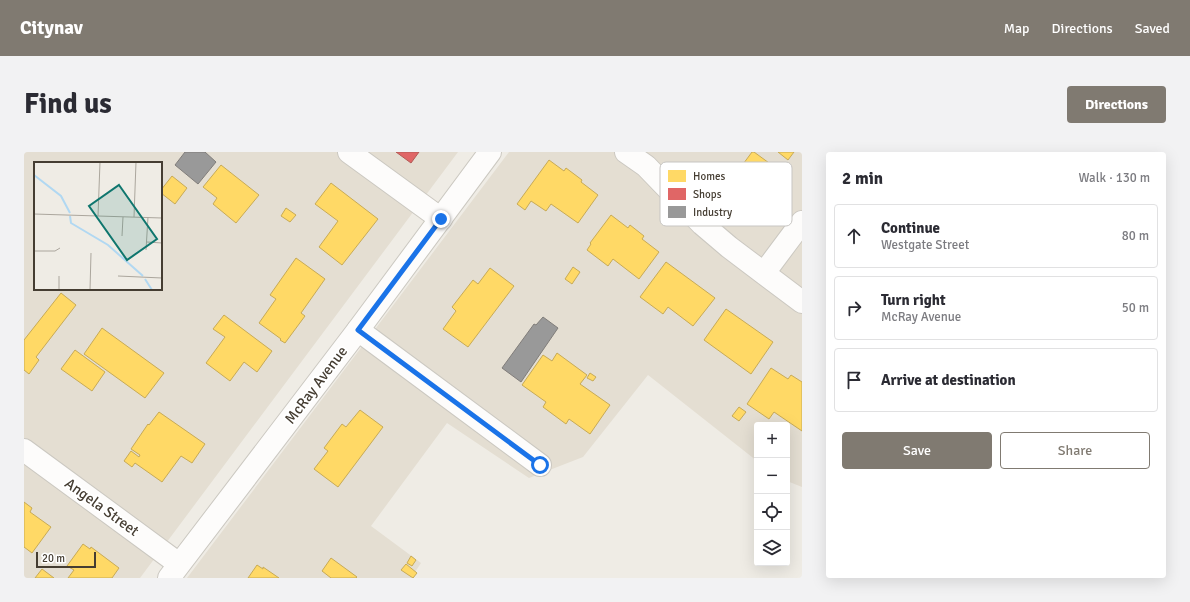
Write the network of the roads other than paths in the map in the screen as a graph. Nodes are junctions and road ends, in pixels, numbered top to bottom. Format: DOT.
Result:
graph roads {
  1 [pos="349,152"];
  2 [pos="490,152"];
  3 [pos="626,152"];
  4 [pos="660,180"];
  5 [pos="441,219"];
  6 [pos="802,222"];
  7 [pos="706,226"];
  8 [pos="764,274"];
  9 [pos="802,302"];
  10 [pos="358,330"];
  11 [pos="24,450"];
  12 [pos="540,465"];
  13 [pos="174,571"];
  1 -- 5 [label="street"];
  2 -- 5 [label="street, McRay Avenue"];
  3 -- 4 [label="street"];
  5 -- 10 [label="street, McRay Avenue"];
  6 -- 8 [label="street"];
  7 -- 8 [label="street"];
  8 -- 9 [label="street"];
  10 -- 12 [label="street"];
  10 -- 13 [label="street, McRay Avenue"];
  11 -- 13 [label="street, Angela Street"];
}
